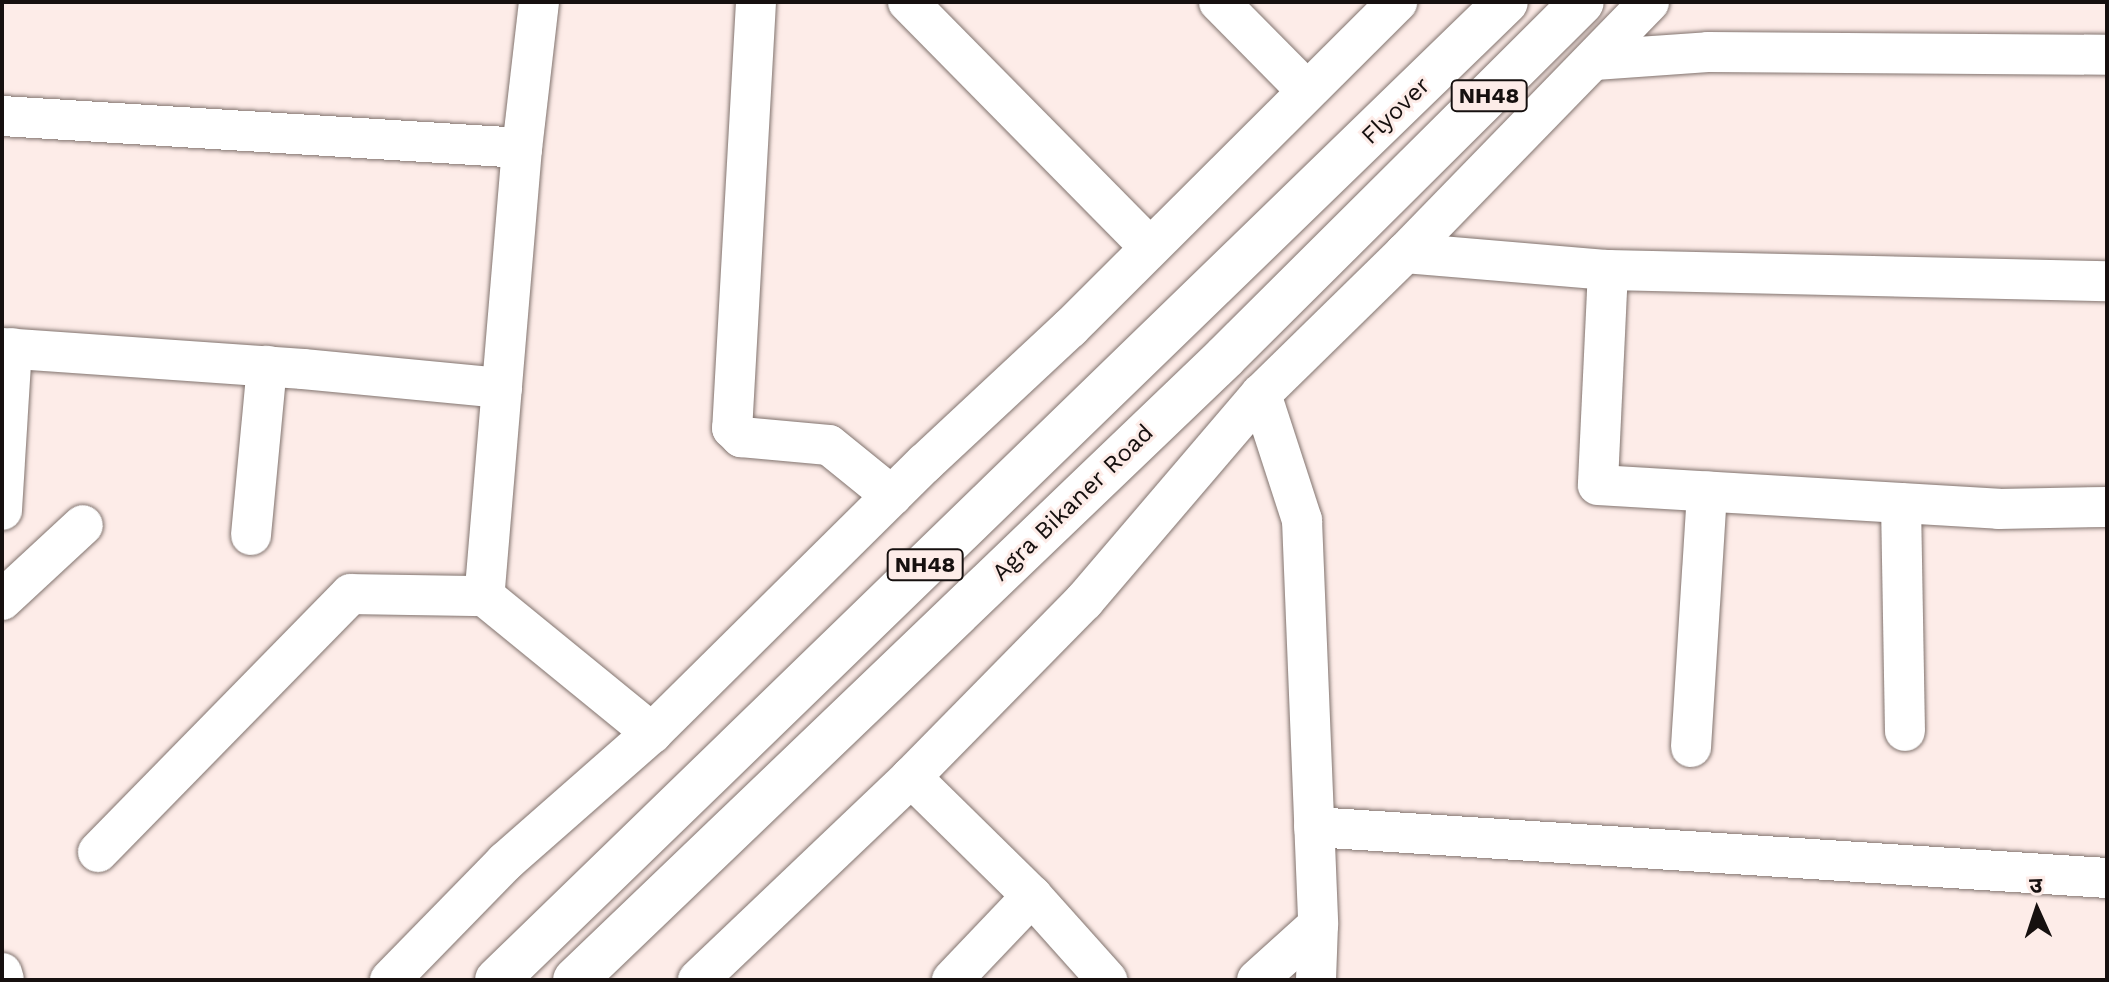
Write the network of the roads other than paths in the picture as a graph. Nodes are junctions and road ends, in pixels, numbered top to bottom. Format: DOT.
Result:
graph roads {
  1 [pos="539,2"];
  2 [pos="756,2"];
  3 [pos="908,2"];
  4 [pos="1219,2"];
  5 [pos="1397,2"];
  6 [pos="1506,2"];
  7 [pos="1582,2"];
  8 [pos="1649,2"];
  9 [pos="2107,55"];
  10 [pos="1595,60"];
  11 [pos="1306,90"];
  12 [pos="2,116"];
  13 [pos="522,148"];
  14 [pos="1150,247"];
  15 [pos="1405,253"];
  16 [pos="1608,270"];
  17 [pos="2107,281"];
  18 [pos="7,348"];
  19 [pos="267,366"];
  20 [pos="502,388"];
  21 [pos="1261,394"];
  22 [pos="1707,491"];
  23 [pos="892,496"];
  24 [pos="1901,503"];
  25 [pos="2107,507"];
  26 [pos="2,510"];
  27 [pos="83,525"];
  28 [pos="251,535"];
  29 [pos="484,596"];
  30 [pos="2,600"];
  31 [pos="1905,731"];
  32 [pos="652,733"];
  33 [pos="1691,747"];
  34 [pos="911,777"];
  35 [pos="1314,827"];
  36 [pos="98,852"];
  37 [pos="2107,878"];
  38 [pos="1032,896"];
  39 [pos="1318,925"];
  40 [pos="2,973"];
  41 [pos="4,980"];
  42 [pos="390,980"];
  43 [pos="497,980"];
  44 [pos="575,980"];
  45 [pos="698,980"];
  46 [pos="952,980"];
  47 [pos="1107,980"];
  48 [pos="1257,980"];
  49 [pos="1316,980"];
  1 -- 13 [label="street"];
  2 -- 23 [label="street"];
  3 -- 14 [label="street"];
  4 -- 11 [label="street"];
  5 -- 11 [label="street"];
  6 -- 43 [label="highway, Flyover / NH48"];
  7 -- 44 [label="highway, Agra Bikaner Road / NH48"];
  8 -- 10 [label="street"];
  9 -- 10 [label="street"];
  10 -- 15 [label="street"];
  11 -- 14 [label="street"];
  12 -- 13 [label="street"];
  13 -- 20 [label="street"];
  14 -- 23 [label="street"];
  15 -- 16 [label="street"];
  15 -- 21 [label="street"];
  16 -- 17 [label="street"];
  16 -- 22 [label="street"];
  18 -- 19 [label="street"];
  18 -- 26 [label="street"];
  19 -- 20 [label="street"];
  19 -- 28 [label="street"];
  20 -- 29 [label="street"];
  21 -- 34 [label="street"];
  21 -- 35 [label="street"];
  22 -- 24 [label="street"];
  22 -- 33 [label="street"];
  23 -- 32 [label="street"];
  24 -- 25 [label="street"];
  24 -- 31 [label="street"];
  27 -- 30 [label="street"];
  29 -- 32 [label="street"];
  29 -- 36 [label="street"];
  32 -- 42 [label="street"];
  34 -- 38 [label="street"];
  34 -- 45 [label="street"];
  35 -- 37 [label="street"];
  35 -- 39 [label="street"];
  38 -- 46 [label="street"];
  38 -- 47 [label="street"];
  39 -- 48 [label="street"];
  39 -- 49 [label="street"];
  40 -- 41 [label="street"];
}
